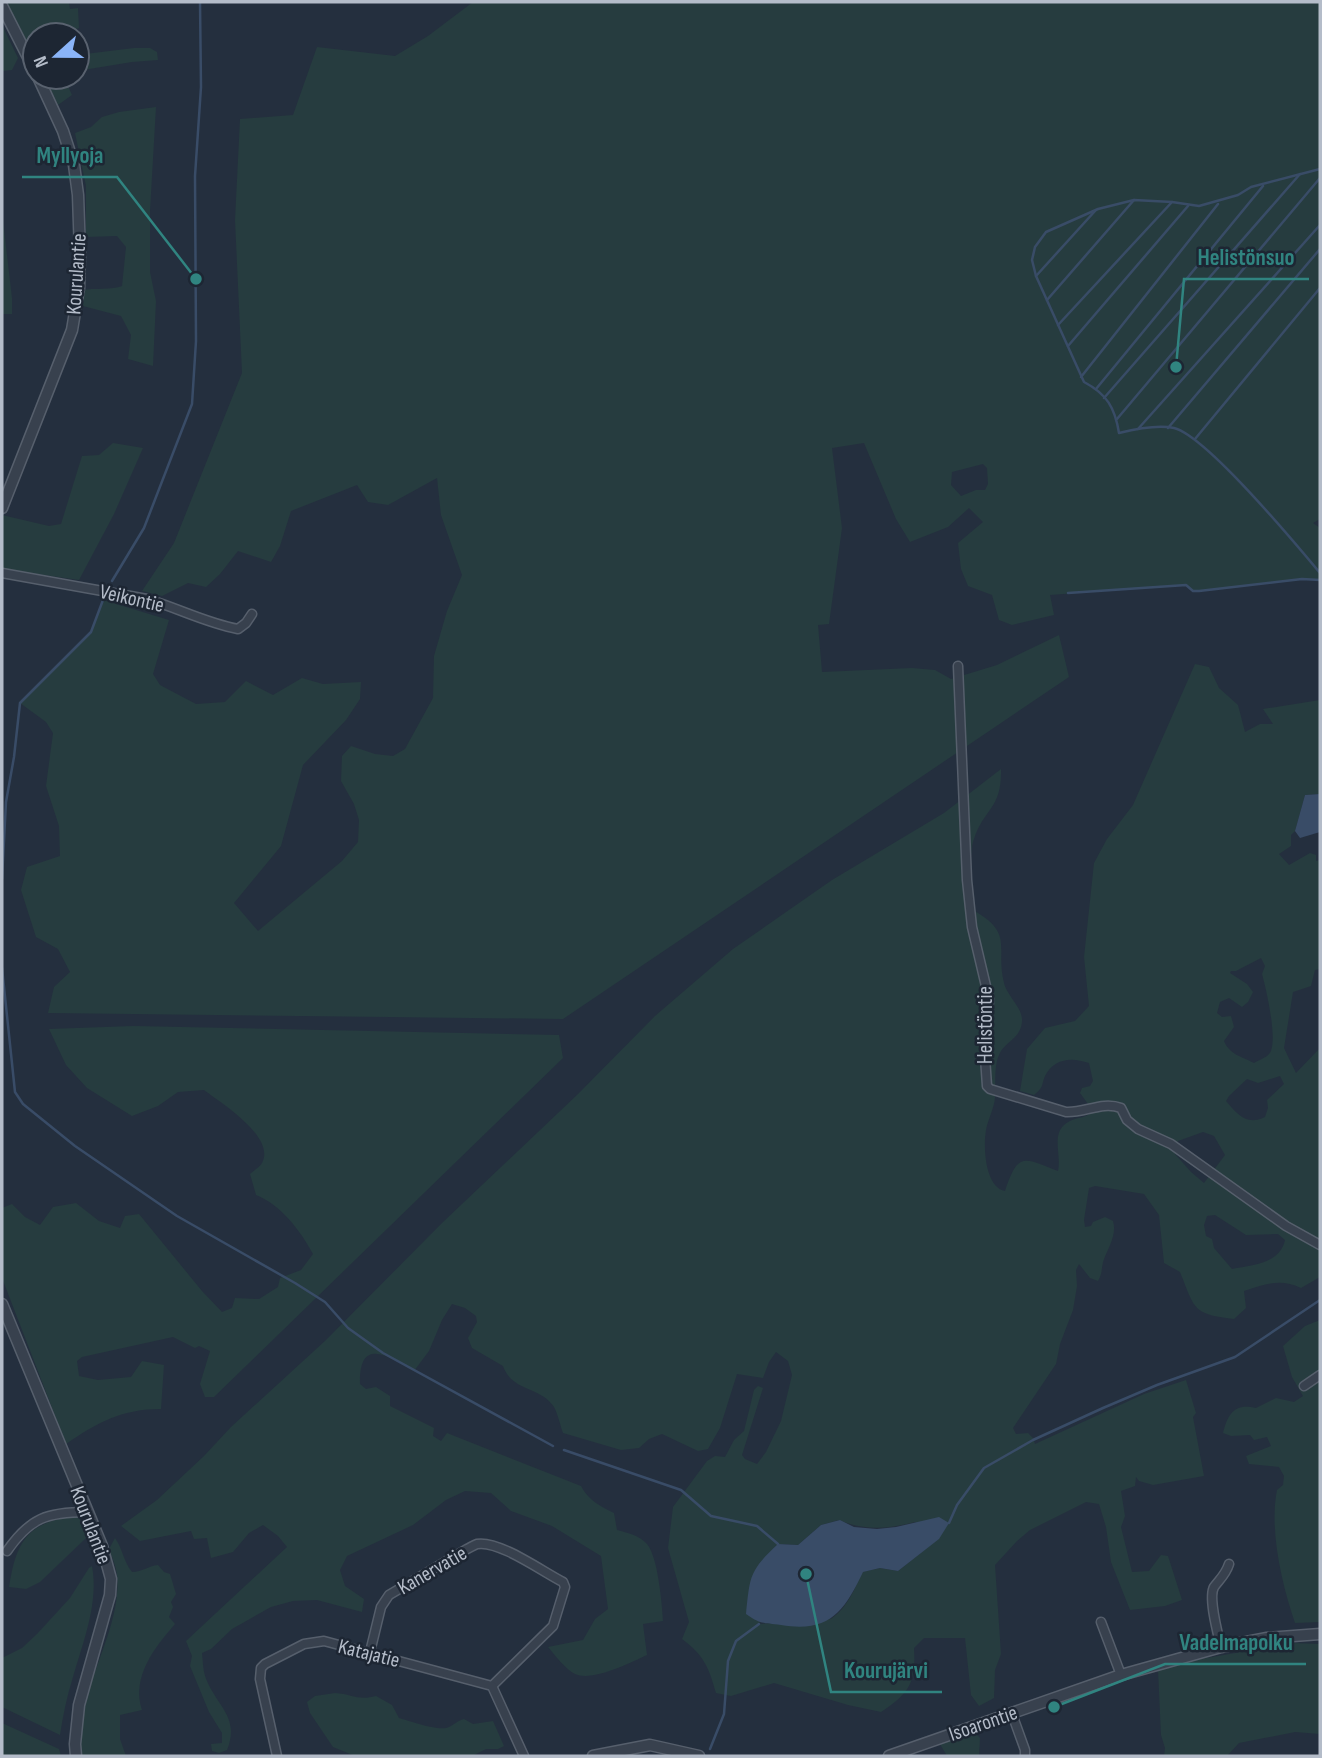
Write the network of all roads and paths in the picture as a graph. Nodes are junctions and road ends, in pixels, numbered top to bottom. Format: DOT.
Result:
graph roads {
  1 [pos="2,6"];
  2 [pos="21,43"];
  3 [pos="44,91"];
  4 [pos="2,508"];
  5 [pos="2,573"];
  6 [pos="252,614"];
  7 [pos="958,666"];
  8 [pos="1320,1245"];
  9 [pos="2,1304"];
  10 [pos="1320,1375"];
  11 [pos="1304,1386"];
  12 [pos="87,1512"];
  13 [pos="7,1552"];
  14 [pos="1229,1564"];
  15 [pos="1101,1622"];
  16 [pos="1320,1634"];
  17 [pos="1221,1647"];
  18 [pos="370,1652"];
  19 [pos="1121,1675"];
  20 [pos="492,1686"];
  21 [pos="1012,1714"];
  22 [pos="902,1754"];
  23 [pos="76,1756"];
  24 [pos="277,1756"];
  25 [pos="524,1756"];
  26 [pos="593,1756"];
  27 [pos="699,1756"];
  28 [pos="889,1756"];
  29 [pos="1025,1756"];
  1 -- 2 [label="street"];
  3 -- 4 [label="street, Kourulantie"];
  5 -- 6 [label="street, Veikontie"];
  7 -- 8 [label="street, Helistöntie"];
  9 -- 12 [label="street, Kourulantie"];
  10 -- 11 [label="street"];
  12 -- 13 [label="street"];
  12 -- 23 [label="street, Kourulantie"];
  14 -- 17 [label="street"];
  15 -- 19 [label="street"];
  16 -- 17 [label="street, Isoarontie"];
  17 -- 19 [label="street, Isoarontie"];
  18 -- 20 [label="street, Katajatie"];
  18 -- 20 [label="street, Kanervatie"];
  18 -- 24 [label="street, Katajatie"];
  19 -- 21 [label="street, Isoarontie"];
  20 -- 25 [label="street"];
  21 -- 22 [label="street, Isoarontie"];
  21 -- 29 [label="street"];
  22 -- 28 [label="street, Isoarontie"];
  26 -- 27 [label="street"];
}
